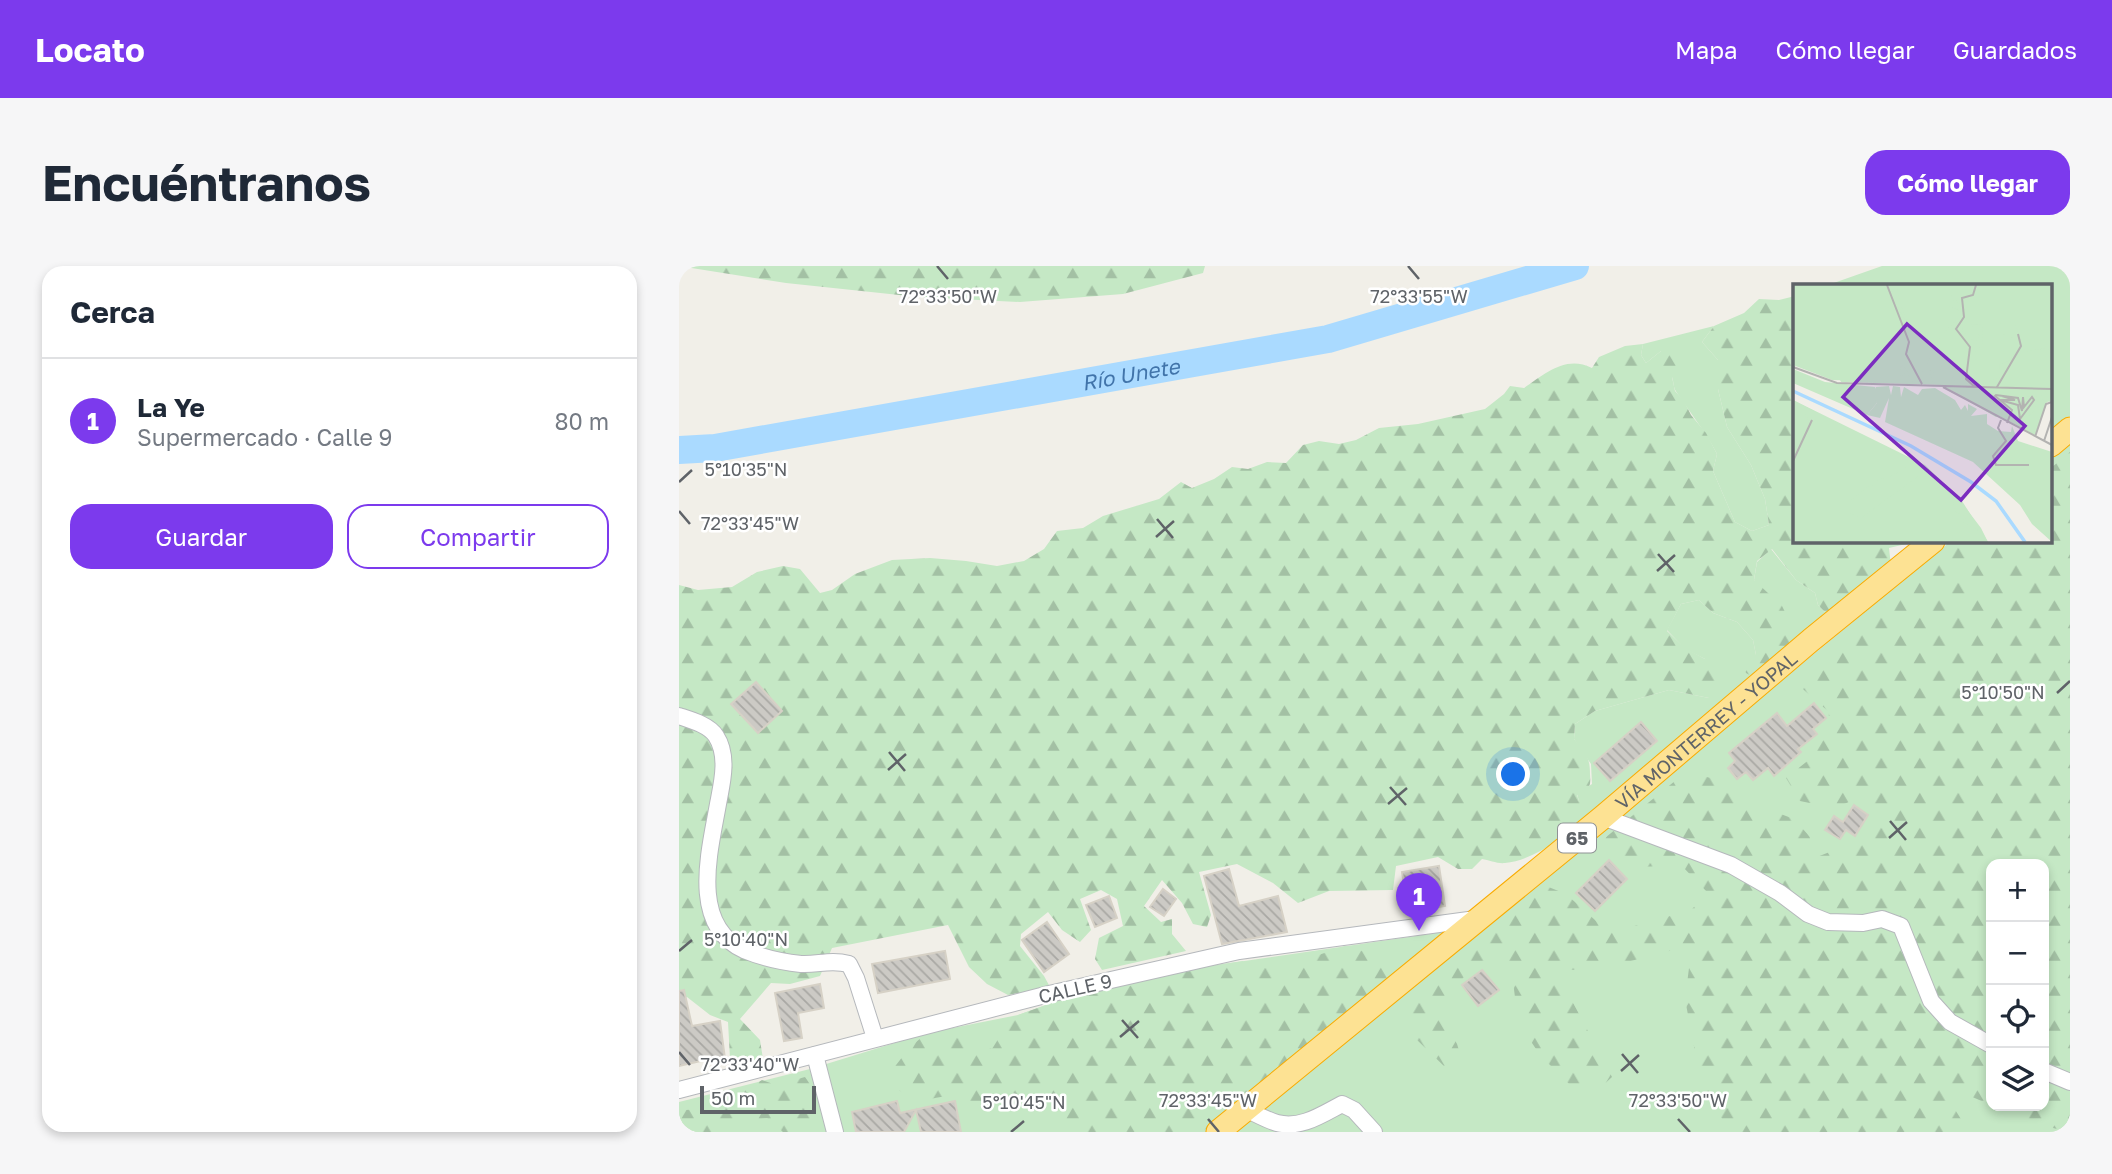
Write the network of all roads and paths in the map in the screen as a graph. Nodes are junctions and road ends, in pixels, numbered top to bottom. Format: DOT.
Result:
graph roads {
  1 [pos="2070,429"];
  2 [pos="2053,442"];
  3 [pos="1932,542"];
  4 [pos="679,716"];
  5 [pos="1603,817"];
  6 [pos="1477,919"];
  7 [pos="875,1038"];
  8 [pos="1986,1042"];
  9 [pos="815,1055"];
  10 [pos="2049,1073"];
  11 [pos="2070,1082"];
  12 [pos="679,1090"];
  13 [pos="1245,1109"];
  14 [pos="835,1132"];
  15 [pos="1218,1132"];
  16 [pos="1374,1132"];
  1 -- 2 [label="highway"];
  3 -- 5 [label="highway, VÍA MONTERREY - YOPAL / 65"];
  4 -- 7 [label="street"];
  5 -- 6 [label="highway, VÍA MONTERREY - YOPAL / 65"];
  5 -- 8 [label="street"];
  6 -- 7 [label="street"];
  6 -- 13 [label="street"];
  7 -- 9 [label="street"];
  9 -- 12 [label="street"];
  9 -- 14 [label="street"];
  10 -- 11 [label="street"];
  13 -- 15 [label="street"];
  13 -- 16 [label="street"];
}
